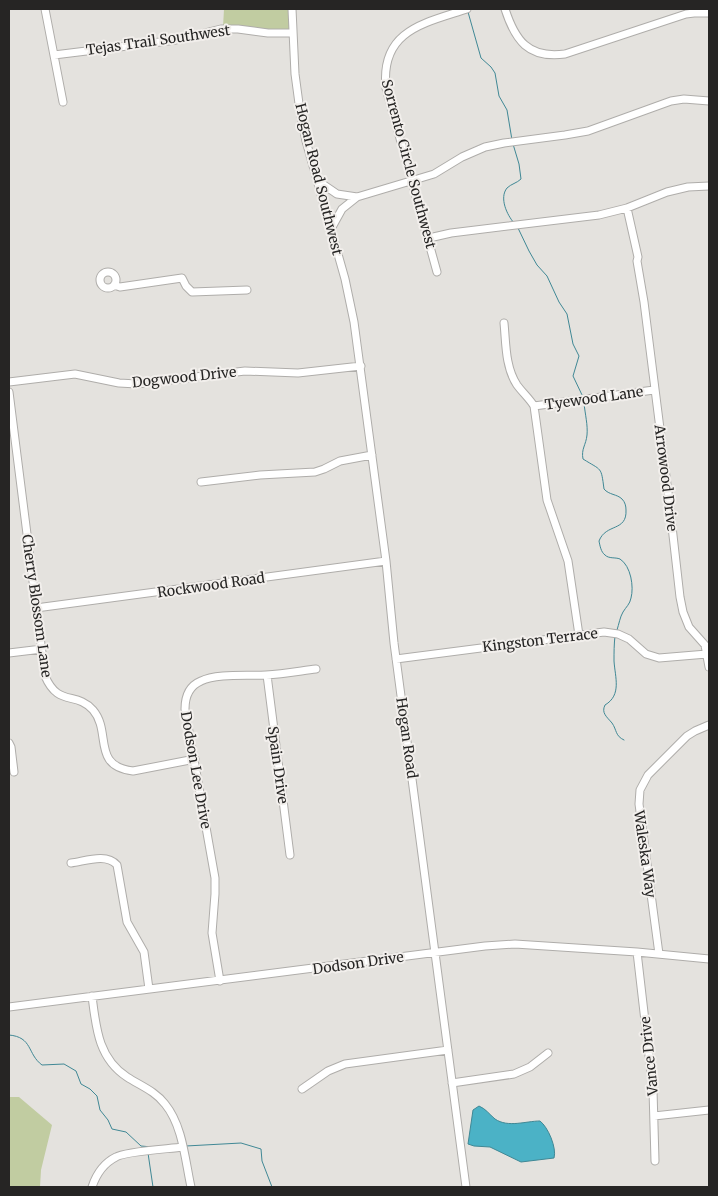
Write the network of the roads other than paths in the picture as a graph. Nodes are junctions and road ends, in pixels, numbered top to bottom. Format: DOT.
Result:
graph roads {
  1 [pos="45,9"];
  2 [pos="292,9"];
  3 [pos="504,9"];
  4 [pos="465,10"];
  5 [pos="709,14"];
  6 [pos="293,33"];
  7 [pos="54,55"];
  8 [pos="709,101"];
  9 [pos="63,102"];
  10 [pos="318,181"];
  11 [pos="413,181"];
  12 [pos="709,186"];
  13 [pos="357,197"];
  14 [pos="627,208"];
  15 [pos="332,229"];
  16 [pos="429,238"];
  17 [pos="437,272"];
  18 [pos="114,285"];
  19 [pos="247,290"];
  20 [pos="347,290"];
  21 [pos="504,323"];
  22 [pos="361,366"];
  23 [pos="9,382"];
  24 [pos="654,390"];
  25 [pos="9,392"];
  26 [pos="534,406"];
  27 [pos="372,455"];
  28 [pos="200,482"];
  29 [pos="386,561"];
  30 [pos="36,608"];
  31 [pos="579,635"];
  32 [pos="42,649"];
  33 [pos="9,653"];
  34 [pos="708,654"];
  35 [pos="396,658"];
  36 [pos="709,667"];
  37 [pos="316,668"];
  38 [pos="266,675"];
  39 [pos="709,725"];
  40 [pos="9,743"];
  41 [pos="194,759"];
  42 [pos="14,772"];
  43 [pos="290,855"];
  44 [pos="71,863"];
  45 [pos="637,952"];
  46 [pos="435,953"];
  47 [pos="659,954"];
  48 [pos="709,959"];
  49 [pos="220,981"];
  50 [pos="149,989"];
  51 [pos="92,996"];
  52 [pos="9,1006"];
  53 [pos="448,1050"];
  54 [pos="548,1053"];
  55 [pos="452,1083"];
  56 [pos="302,1089"];
  57 [pos="709,1110"];
  58 [pos="654,1116"];
  59 [pos="183,1147"];
  60 [pos="655,1161"];
  61 [pos="92,1187"];
  62 [pos="191,1187"];
  63 [pos="466,1187"];
  1 -- 7 [label="street"];
  2 -- 6 [label="street, Hogan Road Southwest"];
  3 -- 5 [label="street"];
  4 -- 11 [label="street, Sorrento Circle Southwest"];
  6 -- 7 [label="street, Tejas Trail Southwest"];
  6 -- 10 [label="street, Hogan Road Southwest"];
  7 -- 9 [label="street"];
  8 -- 11 [label="street"];
  10 -- 13 [label="street"];
  10 -- 15 [label="street, Hogan Road Southwest"];
  11 -- 13 [label="street"];
  11 -- 16 [label="street, Sorrento Circle Southwest"];
  12 -- 14 [label="street"];
  13 -- 15 [label="street"];
  14 -- 16 [label="street"];
  14 -- 24 [label="street, Arrowood Drive"];
  15 -- 20 [label="street, Hogan Road Southwest"];
  16 -- 17 [label="street, Sorrento Circle Southwest"];
  18 -- 19 [label="street"];
  20 -- 22 [label="street, Hogan Road"];
  21 -- 26 [label="street"];
  22 -- 23 [label="street, Dogwood Drive"];
  22 -- 27 [label="street, Hogan Road"];
  24 -- 26 [label="street, Tyewood Lane"];
  24 -- 34 [label="street, Arrowood Drive"];
  25 -- 30 [label="street, Cherry Blossom Lane"];
  26 -- 31 [label="street"];
  27 -- 28 [label="street"];
  27 -- 29 [label="street, Hogan Road"];
  29 -- 30 [label="street, Rockwood Road"];
  29 -- 35 [label="street, Hogan Road"];
  30 -- 32 [label="street, Cherry Blossom Lane"];
  31 -- 34 [label="street, Kingston Terrace"];
  31 -- 35 [label="street, Kingston Terrace"];
  32 -- 33 [label="street"];
  32 -- 41 [label="street, Cherry Blossom Lane"];
  34 -- 36 [label="street, Arrowood Drive"];
  35 -- 46 [label="street, Hogan Road"];
  37 -- 38 [label="street, Dodson Lee Drive"];
  38 -- 41 [label="street, Dodson Lee Drive"];
  38 -- 43 [label="street, Spain Drive"];
  39 -- 47 [label="street, Waleska Way"];
  40 -- 42 [label="street"];
  41 -- 49 [label="street, Dodson Lee Drive"];
  44 -- 50 [label="street"];
  45 -- 46 [label="street, Dodson Drive"];
  45 -- 47 [label="street, Dodson Drive"];
  45 -- 58 [label="street, Vance Drive"];
  46 -- 49 [label="street, Dodson Drive"];
  46 -- 53 [label="street, Hogan Road"];
  47 -- 48 [label="street, Dodson Drive"];
  49 -- 50 [label="street, Dodson Drive"];
  50 -- 51 [label="street, Dodson Drive"];
  51 -- 52 [label="street, Dodson Drive"];
  51 -- 59 [label="street"];
  53 -- 55 [label="street, Hogan Road"];
  53 -- 56 [label="street"];
  54 -- 55 [label="street"];
  55 -- 63 [label="street, Hogan Road"];
  57 -- 58 [label="street"];
  58 -- 60 [label="street, Vance Drive"];
  59 -- 61 [label="street"];
  59 -- 62 [label="street"];
}
